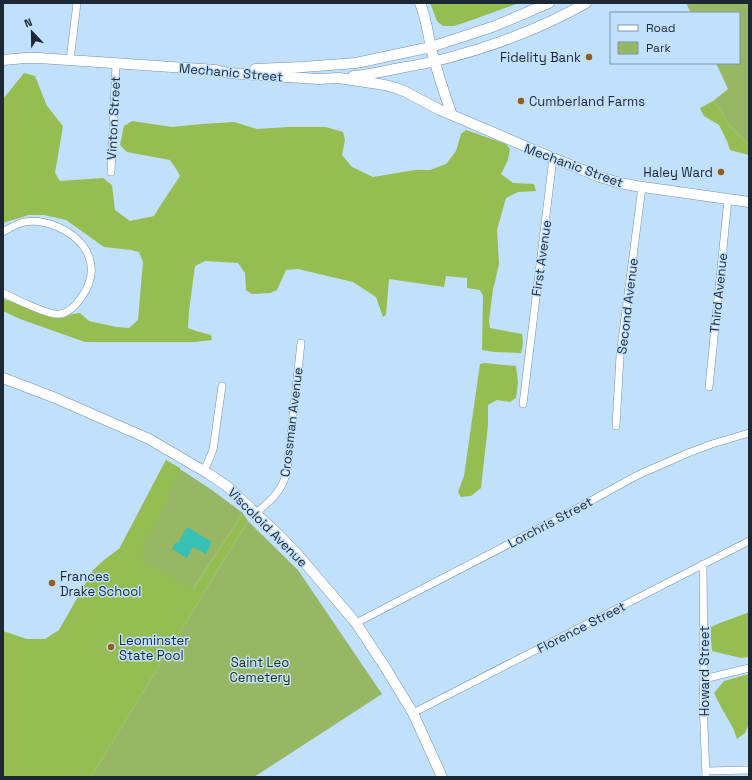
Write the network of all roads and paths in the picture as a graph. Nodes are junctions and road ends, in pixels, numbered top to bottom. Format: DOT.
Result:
graph roads {
  1 [pos="77,3"];
  2 [pos="420,3"];
  3 [pos="549,3"];
  4 [pos="586,3"];
  5 [pos="431,47"];
  6 [pos="3,60"];
  7 [pos="70,60"];
  8 [pos="436,61"];
  9 [pos="116,64"];
  10 [pos="216,70"];
  11 [pos="339,78"];
  12 [pos="452,115"];
  13 [pos="552,158"];
  14 [pos="110,172"];
  15 [pos="642,187"];
  16 [pos="728,199"];
  17 [pos="749,202"];
  18 [pos="3,232"];
  19 [pos="3,293"];
  20 [pos="301,343"];
  21 [pos="3,378"];
  22 [pos="222,386"];
  23 [pos="709,387"];
  24 [pos="523,404"];
  25 [pos="616,426"];
  26 [pos="749,433"];
  27 [pos="204,470"];
  28 [pos="256,513"];
  29 [pos="749,541"];
  30 [pos="703,564"];
  31 [pos="356,623"];
  32 [pos="749,668"];
  33 [pos="704,680"];
  34 [pos="413,713"];
  35 [pos="749,770"];
  36 [pos="706,774"];
  37 [pos="442,777"];
  1 -- 7 [label="street"];
  2 -- 5 [label="main road"];
  3 -- 5 [label="main road"];
  4 -- 8 [label="main road"];
  5 -- 8 [label="main road"];
  5 -- 10 [label="main road"];
  6 -- 7 [label="main road, Mechanic Street"];
  7 -- 9 [label="main road, Mechanic Street"];
  8 -- 11 [label="main road"];
  8 -- 12 [label="main road"];
  9 -- 10 [label="main road, Mechanic Street"];
  9 -- 14 [label="street, Vinton Street"];
  10 -- 11 [label="main road, Mechanic Street"];
  11 -- 12 [label="main road, Mechanic Street"];
  12 -- 13 [label="main road, Mechanic Street"];
  13 -- 15 [label="main road, Mechanic Street"];
  13 -- 24 [label="street, First Avenue"];
  15 -- 16 [label="main road, Mechanic Street"];
  15 -- 25 [label="street, Second Avenue"];
  16 -- 17 [label="main road, Mechanic Street"];
  16 -- 23 [label="street, Third Avenue"];
  18 -- 19 [label="street"];
  20 -- 28 [label="street, Crossman Avenue"];
  21 -- 27 [label="main road, Viscoloid Avenue"];
  22 -- 27 [label="street"];
  26 -- 31 [label="street, Lorchris Street"];
  27 -- 28 [label="main road, Viscoloid Avenue"];
  28 -- 31 [label="main road, Viscoloid Avenue"];
  29 -- 30 [label="street, Florence Street"];
  30 -- 33 [label="street, Howard Street"];
  30 -- 34 [label="street, Florence Street"];
  31 -- 34 [label="main road, Viscoloid Avenue"];
  32 -- 33 [label="street"];
  33 -- 36 [label="street, Howard Street"];
  34 -- 37 [label="main road, Viscoloid Avenue"];
  35 -- 36 [label="street"];
}
